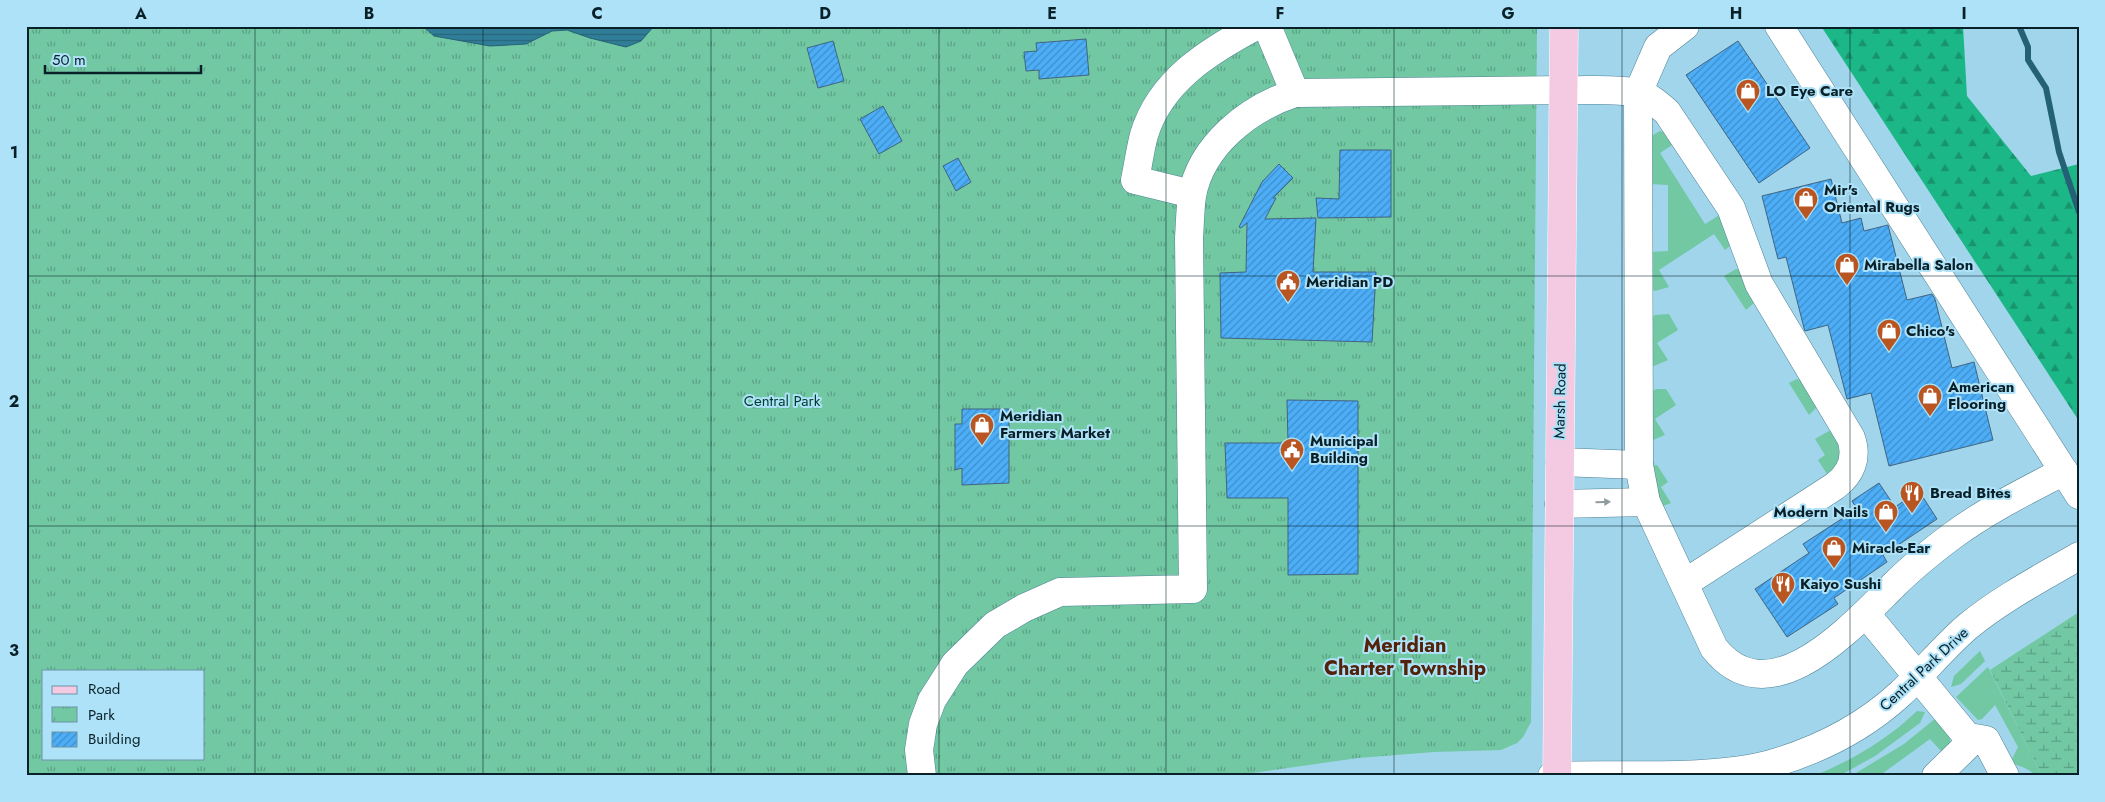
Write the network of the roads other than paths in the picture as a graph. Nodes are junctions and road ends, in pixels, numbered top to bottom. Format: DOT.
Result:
graph roads {
  1 [pos="1256,26"];
  2 [pos="1267,26"];
  3 [pos="1564,26"];
  4 [pos="1685,26"];
  5 [pos="1779,26"];
  6 [pos="1563,90"];
  7 [pos="1296,93"];
  8 [pos="1638,93"];
  9 [pos="1192,194"];
  10 [pos="1560,462"];
  11 [pos="1639,465"];
  12 [pos="2064,471"];
  13 [pos="2079,495"];
  14 [pos="1646,502"];
  15 [pos="1559,504"];
  16 [pos="2079,556"];
  17 [pos="1685,584"];
  18 [pos="1866,614"];
  19 [pos="1919,676"];
  20 [pos="1970,740"];
  21 [pos="922,776"];
  22 [pos="1552,776"];
  23 [pos="1557,776"];
  24 [pos="1936,776"];
  25 [pos="2005,776"];
  1 -- 9 [label="street"];
  2 -- 7 [label="street"];
  3 -- 6 [label="main road, Marsh Road"];
  4 -- 8 [label="street"];
  5 -- 12 [label="street"];
  6 -- 7 [label="street"];
  6 -- 8 [label="street"];
  6 -- 10 [label="main road, Marsh Road"];
  7 -- 9 [label="street"];
  8 -- 11 [label="street"];
  8 -- 17 [label="street"];
  9 -- 21 [label="street"];
  10 -- 11 [label="street"];
  10 -- 15 [label="main road, Marsh Road"];
  11 -- 14 [label="street"];
  12 -- 13 [label="street"];
  12 -- 18 [label="street"];
  15 -- 14 [label="street, one-way"];
  14 -- 17 [label="street"];
  15 -- 23 [label="main road, Marsh Road"];
  16 -- 19 [label="street, Central Park Drive"];
  17 -- 18 [label="street"];
  18 -- 19 [label="street"];
  19 -- 20 [label="street"];
  19 -- 23 [label="street, Central Park Drive"];
  20 -- 24 [label="street"];
  20 -- 25 [label="street"];
  22 -- 23 [label="street, Central Park Drive"];
}
